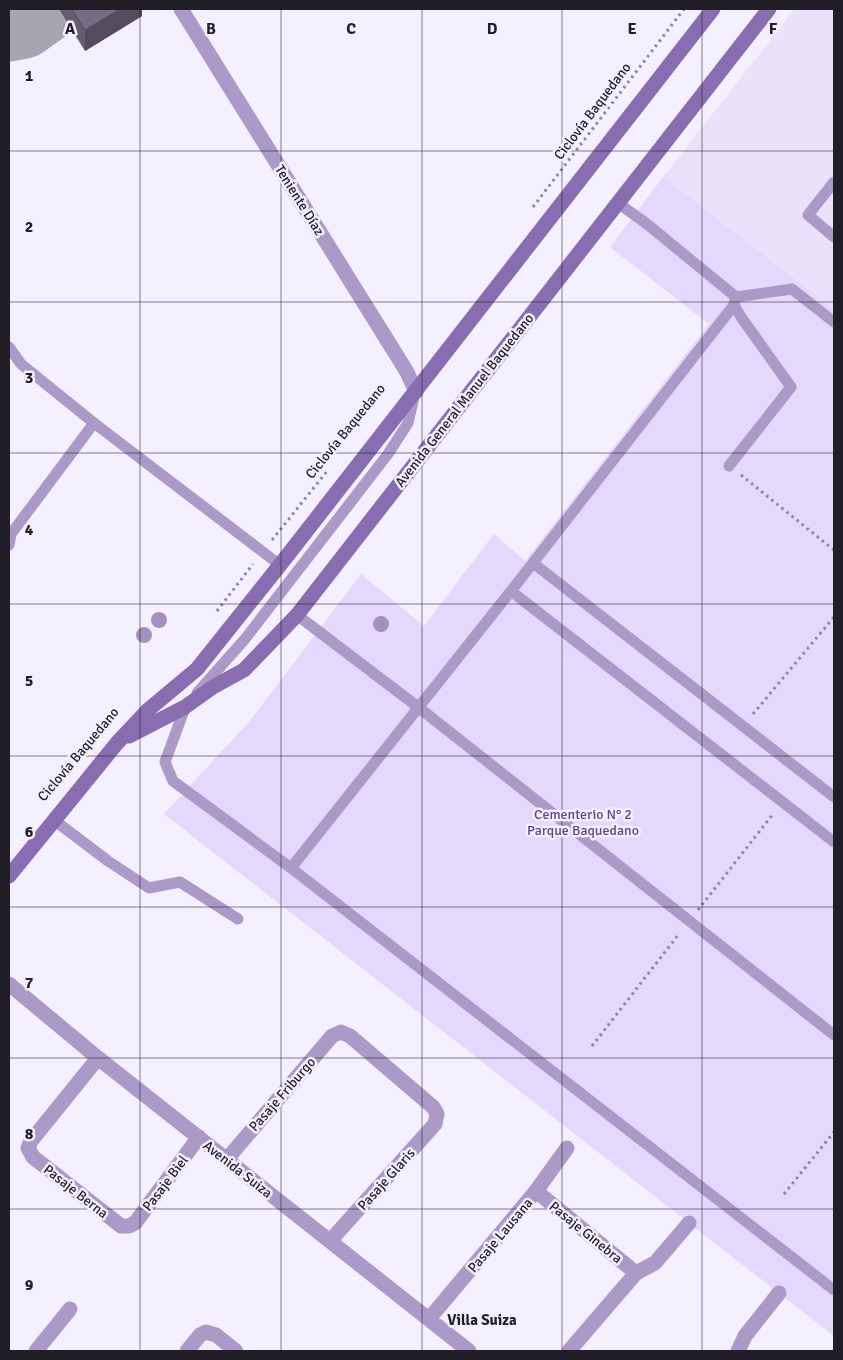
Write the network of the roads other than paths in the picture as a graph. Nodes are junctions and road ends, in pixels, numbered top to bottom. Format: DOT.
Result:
graph roads {
  1 [pos="182,9"];
  2 [pos="713,9"];
  3 [pos="768,9"];
  4 [pos="834,182"];
  5 [pos="618,203"];
  6 [pos="834,237"];
  7 [pos="735,301"];
  8 [pos="834,322"];
  9 [pos="9,348"];
  10 [pos="416,392"];
  11 [pos="94,423"];
  12 [pos="730,466"];
  13 [pos="9,545"];
  14 [pos="533,563"];
  15 [pos="280,565"];
  16 [pos="511,591"];
  17 [pos="297,615"];
  18 [pos="185,707"];
  19 [pos="418,707"];
  20 [pos="117,743"];
  21 [pos="834,798"];
  22 [pos="54,820"];
  23 [pos="834,842"];
  24 [pos="291,868"];
  25 [pos="9,876"];
  26 [pos="238,919"];
  27 [pos="9,984"];
  28 [pos="834,1035"];
  29 [pos="98,1058"];
  30 [pos="437,1114"];
  31 [pos="199,1137"];
  32 [pos="567,1148"];
  33 [pos="227,1159"];
  34 [pos="536,1192"];
  35 [pos="689,1223"];
  36 [pos="129,1226"];
  37 [pos="330,1241"];
  38 [pos="636,1273"];
  39 [pos="834,1290"];
  40 [pos="779,1293"];
  41 [pos="70,1309"];
  42 [pos="429,1319"];
  43 [pos="741,1350"];
  44 [pos="36,1351"];
  45 [pos="187,1351"];
  46 [pos="236,1351"];
  47 [pos="469,1351"];
  48 [pos="569,1351"];
  1 -- 10 [label="street, Teniente Díaz"];
  2 -- 10 [label="main road, Avenida General Manuel Baquedano"];
  3 -- 5 [label="main road, Avenida General Manuel Baquedano"];
  4 -- 6 [label="lane"];
  5 -- 7 [label="lane"];
  5 -- 17 [label="main road, Avenida General Manuel Baquedano"];
  7 -- 8 [label="lane"];
  7 -- 12 [label="lane"];
  7 -- 14 [label="lane"];
  9 -- 11 [label="lane"];
  10 -- 15 [label="main road, Avenida General Manuel Baquedano"];
  10 -- 18 [label="lane"];
  11 -- 13 [label="lane"];
  11 -- 15 [label="lane"];
  14 -- 16 [label="lane"];
  14 -- 21 [label="lane"];
  15 -- 20 [label="main road, Avenida General Manuel Baquedano"];
  16 -- 19 [label="lane"];
  16 -- 23 [label="lane"];
  17 -- 18 [label="main road, Avenida General Manuel Baquedano"];
  17 -- 19 [label="lane"];
  18 -- 20 [label="main road, Avenida General Manuel Baquedano"];
  18 -- 24 [label="lane"];
  19 -- 24 [label="lane"];
  19 -- 28 [label="lane"];
  20 -- 22 [label="main road, Avenida General Manuel Baquedano"];
  22 -- 25 [label="main road, Avenida General Manuel Baquedano"];
  22 -- 26 [label="lane"];
  24 -- 39 [label="lane"];
  27 -- 29 [label="street, Avenida Suiza"];
  29 -- 31 [label="street, Avenida Suiza"];
  29 -- 36 [label="street, Pasaje Berna"];
  30 -- 33 [label="street, Pasaje Friburgo"];
  30 -- 37 [label="street, Pasaje Glaris"];
  31 -- 33 [label="street, Avenida Suiza"];
  31 -- 36 [label="street, Pasaje Biel"];
  32 -- 34 [label="street, Pasaje Lausana"];
  33 -- 37 [label="street, Avenida Suiza"];
  34 -- 38 [label="street, Pasaje Ginebra"];
  34 -- 42 [label="street, Pasaje Lausana"];
  35 -- 38 [label="street"];
  37 -- 42 [label="street, Avenida Suiza"];
  38 -- 48 [label="street"];
  40 -- 43 [label="street"];
  41 -- 44 [label="street"];
  42 -- 47 [label="street, Avenida Suiza"];
  45 -- 46 [label="street"];
}
